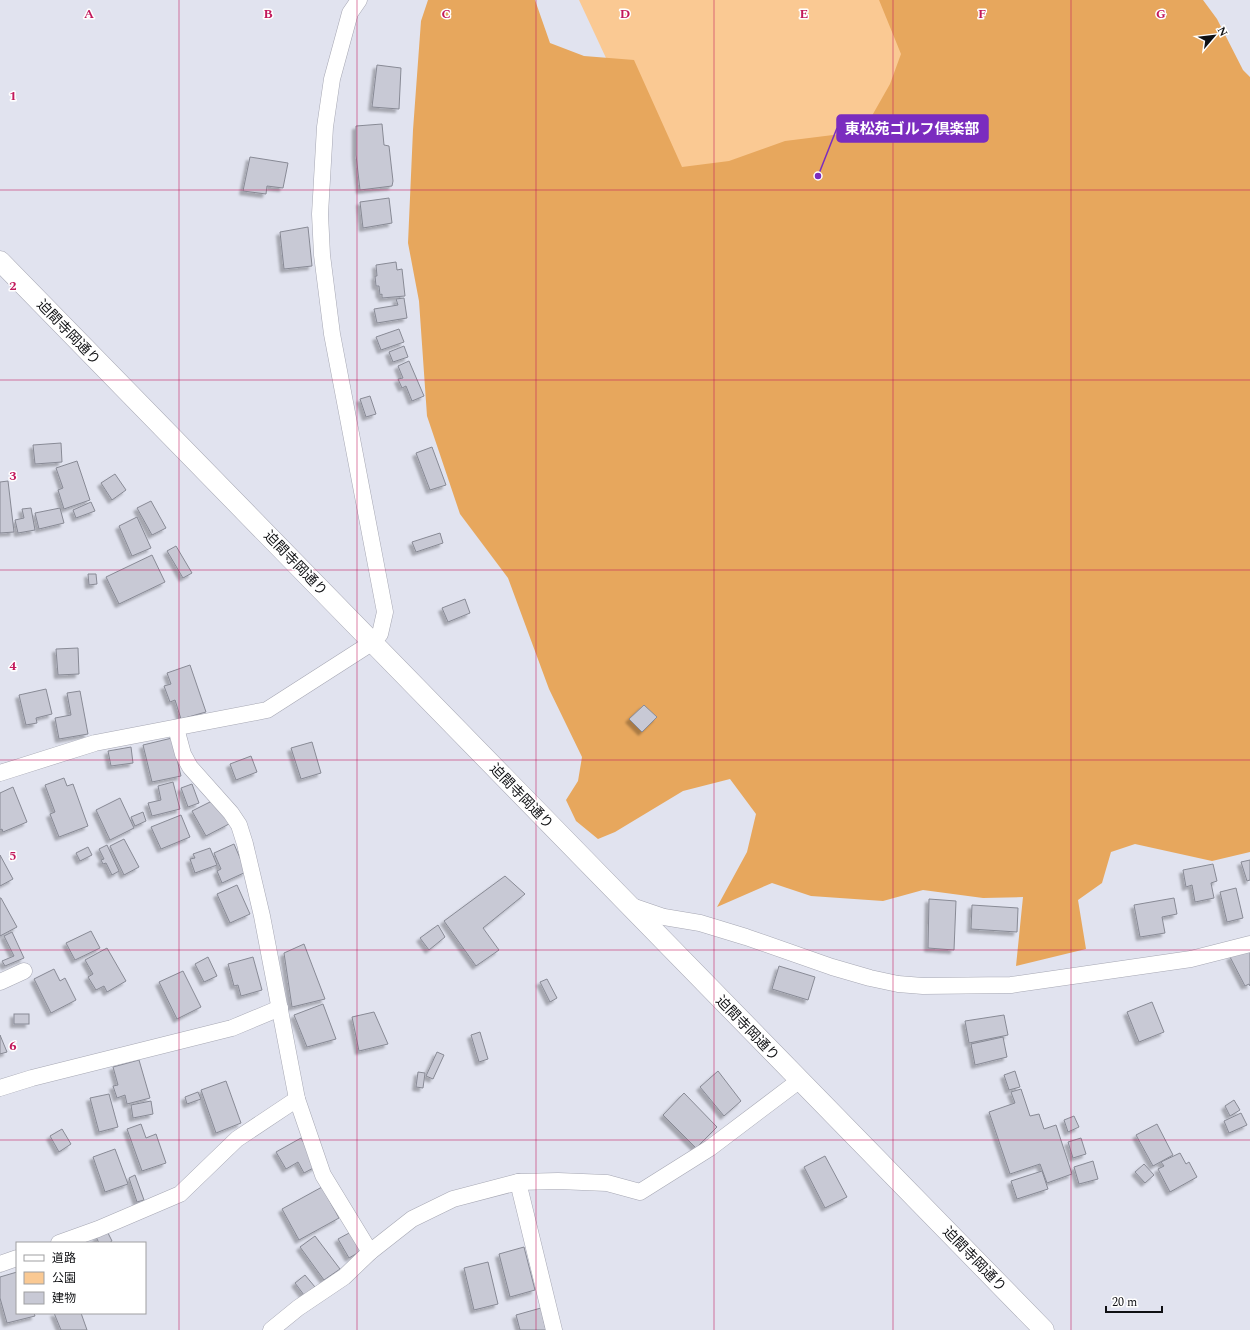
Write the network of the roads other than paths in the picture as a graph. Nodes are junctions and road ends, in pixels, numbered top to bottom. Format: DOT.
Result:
graph roads {
  1 [pos="359,0"];
  2 [pos="0,261"];
  3 [pos="373,642"];
  4 [pos="176,728"];
  5 [pos="0,773"];
  6 [pos="627,904"];
  7 [pos="1250,944"];
  8 [pos="24,971"];
  9 [pos="0,982"];
  10 [pos="280,1008"];
  11 [pos="800,1080"];
  12 [pos="0,1088"];
  13 [pos="297,1100"];
  14 [pos="518,1182"];
  15 [pos="62,1242"];
  16 [pos="370,1252"];
  17 [pos="16,1258"];
  18 [pos="0,1264"];
  19 [pos="270,1330"];
  20 [pos="554,1330"];
  21 [pos="1044,1330"];
  1 -- 3 [label="street"];
  2 -- 3 [label="street, 迫間寺岡通り"];
  3 -- 4 [label="street"];
  3 -- 6 [label="street, 迫間寺岡通り"];
  4 -- 5 [label="street"];
  4 -- 10 [label="street"];
  6 -- 7 [label="street"];
  6 -- 11 [label="street, 迫間寺岡通り"];
  8 -- 9 [label="street"];
  10 -- 12 [label="street"];
  10 -- 13 [label="street"];
  11 -- 14 [label="street"];
  11 -- 21 [label="street, 迫間寺岡通り"];
  13 -- 15 [label="street"];
  13 -- 16 [label="street"];
  14 -- 16 [label="street"];
  14 -- 20 [label="street"];
  16 -- 19 [label="street"];
  17 -- 18 [label="street"];
}
